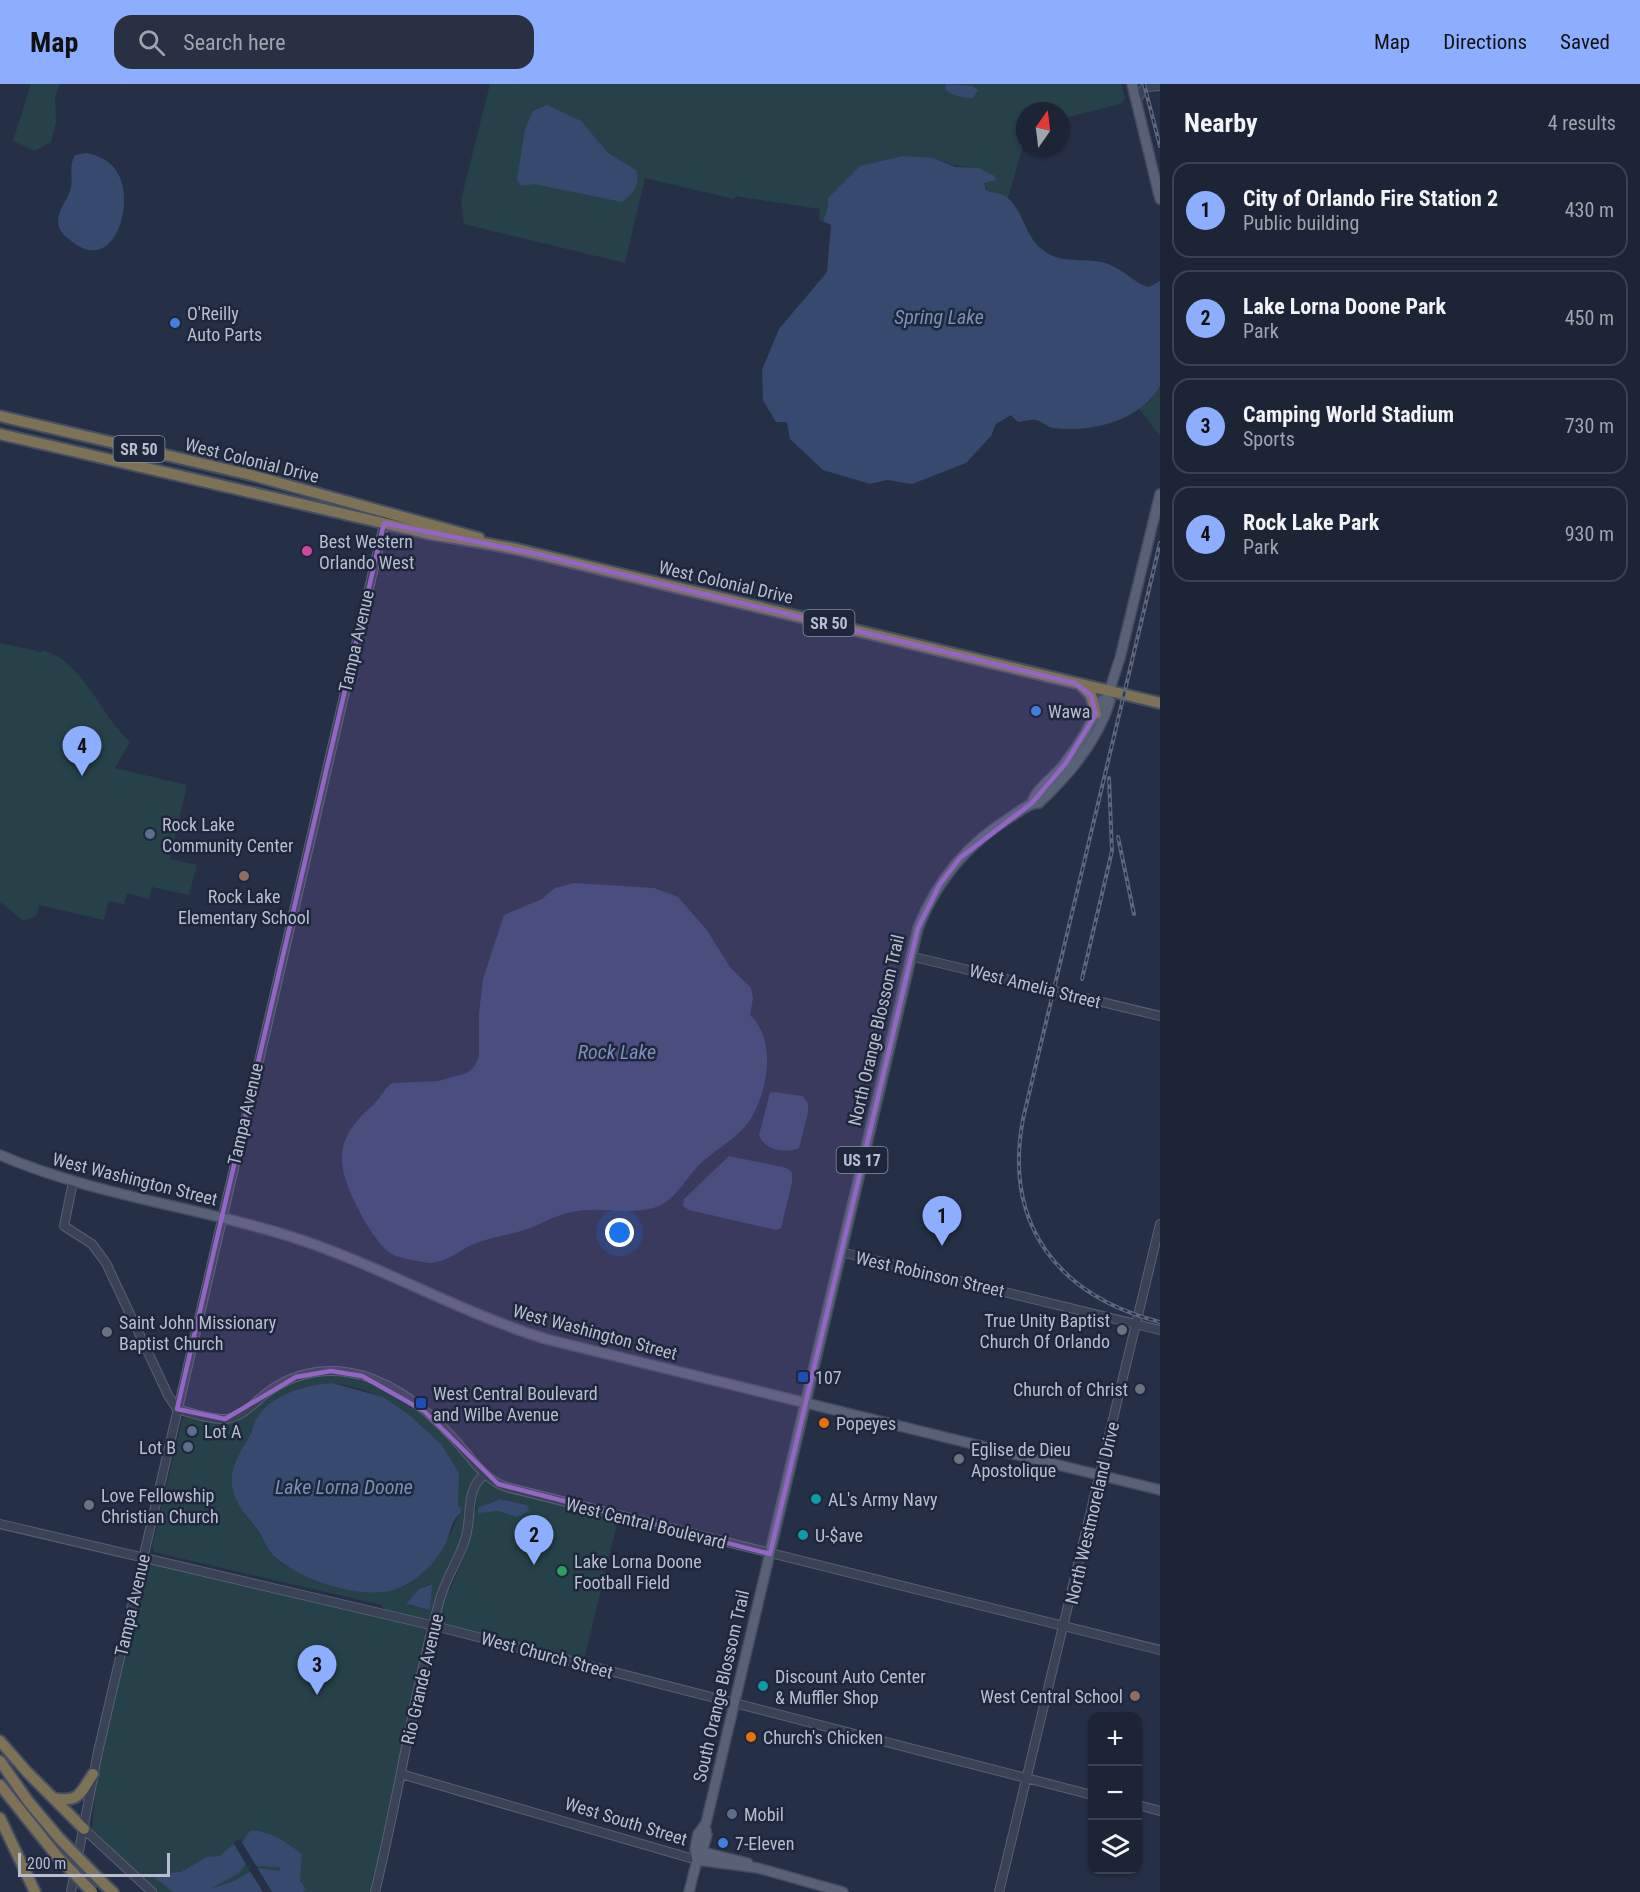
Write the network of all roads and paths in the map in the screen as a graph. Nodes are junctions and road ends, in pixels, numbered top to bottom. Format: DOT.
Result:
graph roads {
  1 [pos="1132,84"];
  2 [pos="1160,86"];
  3 [pos="1136,101"];
  4 [pos="1160,199"];
  5 [pos="0,416"];
  6 [pos="0,434"];
  7 [pos="92,438"];
  8 [pos="64,449"];
  9 [pos="1160,494"];
  10 [pos="385,518"];
  11 [pos="1079,684"];
  12 [pos="1109,695"];
  13 [pos="1160,703"];
  14 [pos="1096,714"];
  15 [pos="1032,803"];
  16 [pos="910,956"];
  17 [pos="1160,1016"];
  18 [pos="0,1155"];
  19 [pos="73,1182"];
  20 [pos="222,1218"];
  21 [pos="1160,1224"];
  22 [pos="841,1252"];
  23 [pos="1136,1324"];
  24 [pos="1160,1330"];
  25 [pos="806,1401"];
  26 [pos="177,1409"];
  27 [pos="485,1474"];
  28 [pos="1100,1475"];
  29 [pos="1160,1490"];
  30 [pos="0,1524"];
  31 [pos="770,1554"];
  32 [pos="142,1557"];
  33 [pos="435,1626"];
  34 [pos="1065,1627"];
  35 [pos="1160,1650"];
  36 [pos="734,1703"];
  37 [pos="0,1741"];
  38 [pos="0,1761"];
  39 [pos="93,1774"];
  40 [pos="401,1774"];
  41 [pos="1028,1779"];
  42 [pos="0,1785"];
  43 [pos="1088,1794"];
  44 [pos="53,1798"];
  45 [pos="1142,1806"];
  46 [pos="1160,1811"];
  47 [pos="0,1818"];
  48 [pos="84,1829"];
  49 [pos="700,1856"];
  50 [pos="108,1888"];
  51 [pos="35,1892"];
  52 [pos="71,1892"];
  53 [pos="92,1892"];
  54 [pos="152,1892"];
  55 [pos="375,1892"];
  56 [pos="689,1892"];
  57 [pos="843,1892"];
  58 [pos="999,1892"];
  1 -- 3 [label="main road"];
  2 -- 3 [label="street"];
  3 -- 4 [label="main road"];
  5 -- 7 [label="highway, West Colonial Drive / SR 50"];
  6 -- 8 [label="highway, West Colonial Drive / SR 50"];
  7 -- 8 [label="highway"];
  7 -- 10 [label="highway, West Colonial Drive / SR 50"];
  8 -- 10 [label="highway, West Colonial Drive / SR 50"];
  9 -- 12 [label="main road, North Orange Blossom Trail"];
  10 -- 11 [label="highway, West Colonial Drive / SR 50"];
  10 -- 20 [label="street, Tampa Avenue"];
  11 -- 12 [label="highway, West Colonial Drive / SR 50"];
  11 -- 14 [label="highway"];
  12 -- 13 [label="highway, West Colonial Drive"];
  12 -- 14 [label="main road, North Orange Blossom Trail / US 17"];
  12 -- 15 [label="main road, North Orange Blossom Trail / US 17"];
  14 -- 15 [label="main road, North Orange Blossom Trail / US 17"];
  15 -- 16 [label="main road, North Orange Blossom Trail / US 17"];
  16 -- 17 [label="street, West Amelia Street"];
  16 -- 22 [label="main road, North Orange Blossom Trail / US 17"];
  18 -- 19 [label="main road, West Washington Street"];
  19 -- 20 [label="main road, West Washington Street"];
  19 -- 26 [label="street"];
  20 -- 25 [label="main road, West Washington Street"];
  20 -- 26 [label="street, Tampa Avenue"];
  21 -- 23 [label="street, North Westmoreland Drive"];
  22 -- 23 [label="street, West Robinson Street"];
  22 -- 25 [label="main road, North Orange Blossom Trail / US 17"];
  23 -- 24 [label="street, West Robinson Street"];
  23 -- 28 [label="street, North Westmoreland Drive"];
  25 -- 28 [label="main road, West Washington Street"];
  25 -- 31 [label="main road, North Orange Blossom Trail / US 17"];
  26 -- 27 [label="street, West Central Boulevard"];
  26 -- 32 [label="street, Tampa Avenue"];
  27 -- 31 [label="street, West Central Boulevard"];
  27 -- 33 [label="street, Rio Grande Avenue"];
  28 -- 29 [label="main road, West Washington Street"];
  28 -- 34 [label="street, North Westmoreland Drive"];
  30 -- 32 [label="street, West Church Street"];
  31 -- 34 [label="street, West Central Boulevard"];
  31 -- 36 [label="main road, South Orange Blossom Trail / US 17"];
  32 -- 33 [label="street, West Church Street"];
  32 -- 39 [label="street, Tampa Avenue"];
  33 -- 36 [label="street, West Church Street"];
  33 -- 40 [label="street, Rio Grande Avenue"];
  34 -- 35 [label="street, West Central Boulevard"];
  34 -- 41 [label="street, North Westmoreland Drive"];
  36 -- 41 [label="street, West Church Street"];
  36 -- 49 [label="main road, South Orange Blossom Trail / US 17"];
  37 -- 44 [label="highway"];
  38 -- 50 [label="highway, bridge"];
  39 -- 44 [label="highway"];
  39 -- 48 [label="street, Tampa Avenue"];
  40 -- 49 [label="street, West South Street"];
  40 -- 55 [label="street, Rio Grande Avenue"];
  41 -- 43 [label="street, West Church Street"];
  41 -- 58 [label="street, North Westmoreland Drive"];
  42 -- 53 [label="highway, bridge"];
  44 -- 48 [label="highway"];
  45 -- 46 [label="street"];
  47 -- 51 [label="highway"];
  48 -- 52 [label="street, Tampa Avenue"];
  48 -- 54 [label="street"];
  49 -- 56 [label="main road, South Orange Blossom Trail / US 17"];
  49 -- 57 [label="main road, West South Street"];
}
